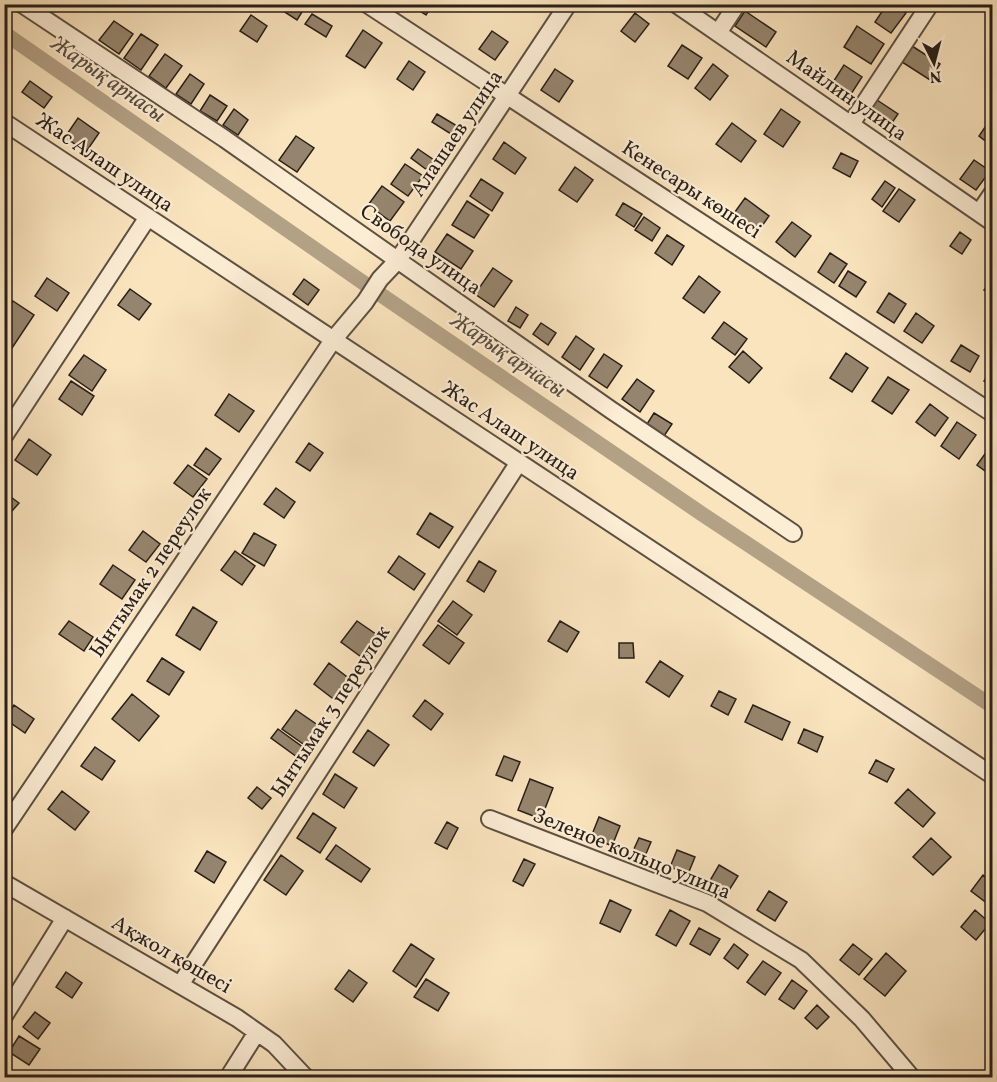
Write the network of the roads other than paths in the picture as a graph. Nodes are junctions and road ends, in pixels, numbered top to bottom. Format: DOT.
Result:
graph roads {
  1 [pos="22,4"];
  2 [pos="367,4"];
  3 [pos="568,4"];
  4 [pos="676,4"];
  5 [pos="737,4"];
  6 [pos="930,4"];
  7 [pos="718,33"];
  8 [pos="508,95"];
  9 [pos="4,122"];
  10 [pos="850,124"];
  11 [pos="993,194"];
  12 [pos="148,217"];
  13 [pos="986,218"];
  14 [pos="398,260"];
  15 [pos="333,340"];
  16 [pos="993,413"];
  17 [pos="4,436"];
  18 [pos="519,462"];
  19 [pos="793,533"];
  20 [pos="993,775"];
  21 [pos="490,819"];
  22 [pos="4,829"];
  23 [pos="4,883"];
  24 [pos="65,918"];
  25 [pos="180,985"];
  26 [pos="4,1016"];
  27 [pos="257,1032"];
  28 [pos="228,1077"];
  29 [pos="306,1077"];
  30 [pos="912,1077"];
  1 -- 14 [label="street, Свобода улица"];
  2 -- 8 [label="street, Кенесары көшесі"];
  3 -- 8 [label="street, Алашаев улица"];
  4 -- 7 [label="street, Майлин улица"];
  5 -- 7 [label="street"];
  6 -- 10 [label="street"];
  7 -- 10 [label="street, Майлин улица"];
  8 -- 14 [label="street, Алашаев улица"];
  8 -- 16 [label="street, Кенесары көшесі"];
  9 -- 12 [label="street, Жас Алаш улица"];
  10 -- 13 [label="street, Майлин улица"];
  11 -- 13 [label="street"];
  12 -- 15 [label="street, Жас Алаш улица"];
  12 -- 17 [label="street"];
  14 -- 15 [label="street, Алашаев улица"];
  14 -- 19 [label="street, Свобода улица"];
  15 -- 18 [label="street, Жас Алаш улица"];
  15 -- 22 [label="street, Ынтымак 2 переулок"];
  18 -- 20 [label="street, Жас Алаш улица"];
  18 -- 25 [label="street, Ынтымак 3 переулок"];
  21 -- 30 [label="street, Зеленое кольцо улица"];
  23 -- 24 [label="street, Ақжол көшесі"];
  24 -- 25 [label="street, Ақжол көшесі"];
  24 -- 26 [label="street"];
  25 -- 27 [label="street, Ақжол көшесі"];
  27 -- 28 [label="street"];
  27 -- 29 [label="street, Ақжол көшесі"];
}
